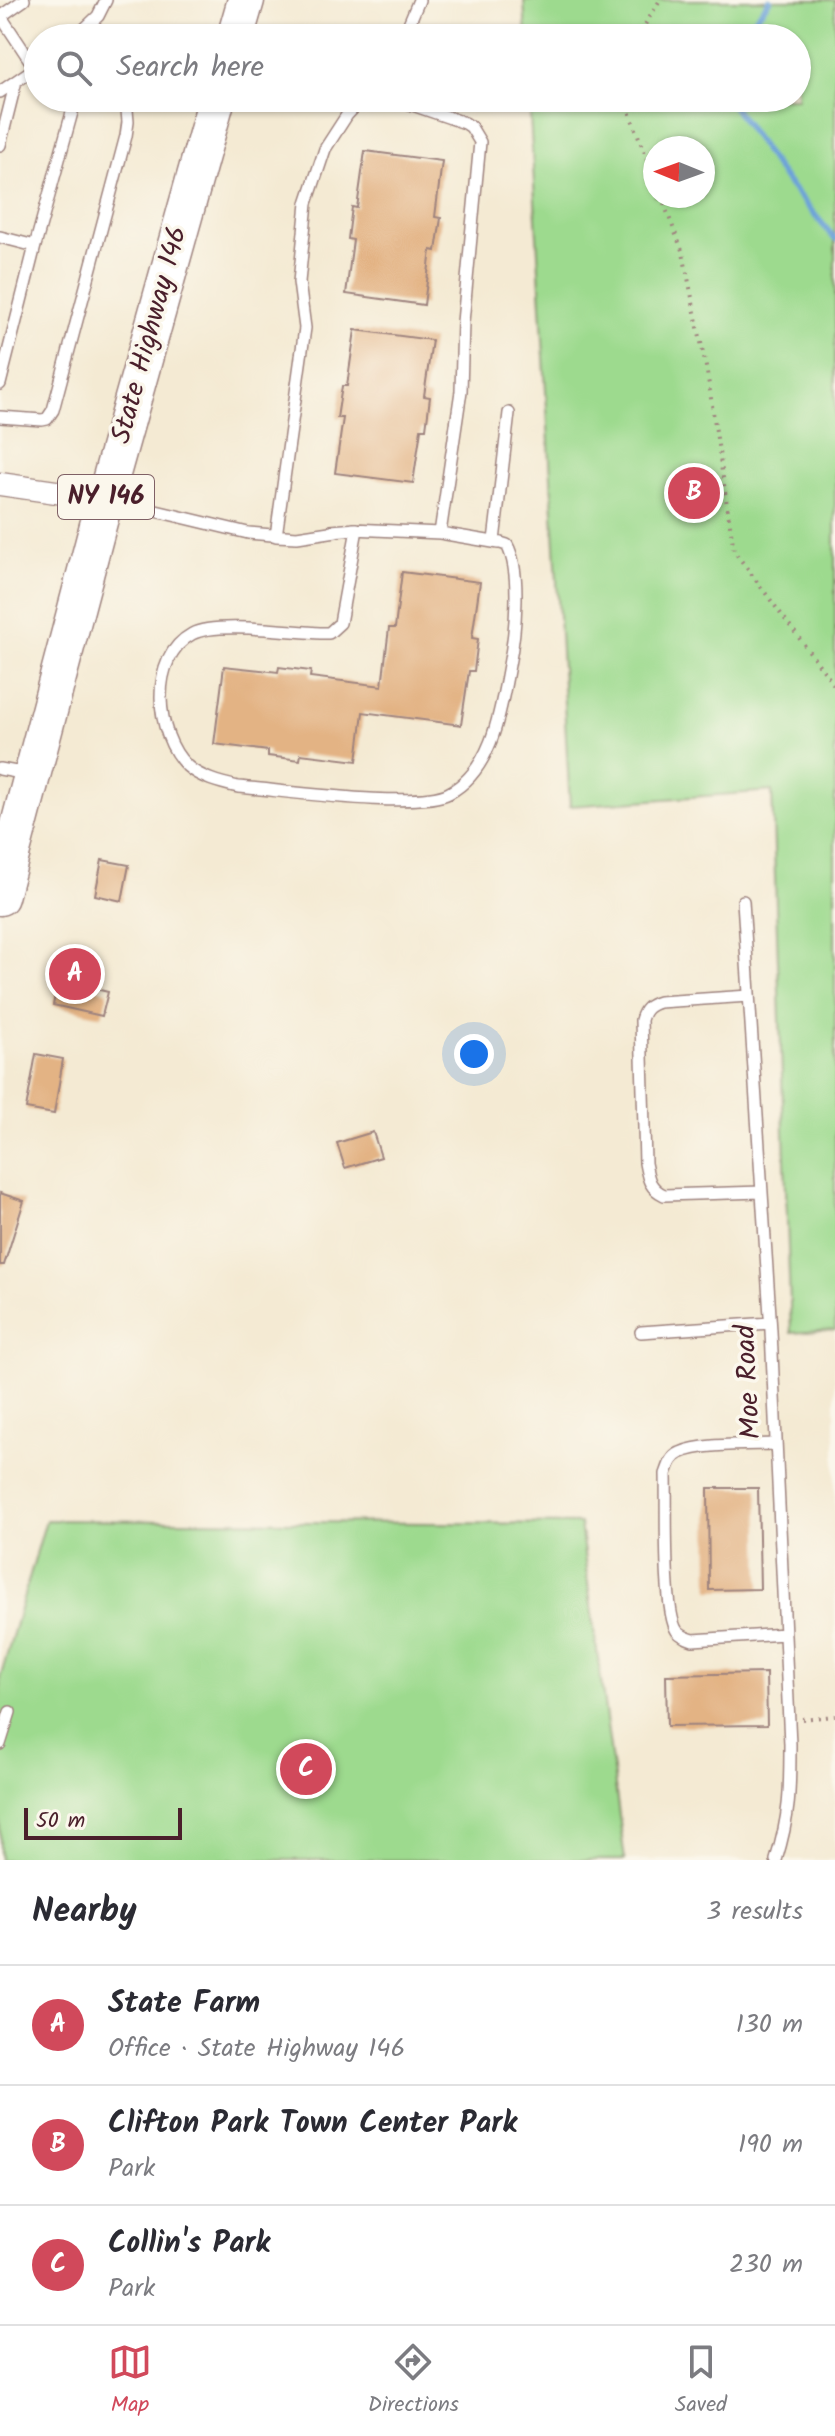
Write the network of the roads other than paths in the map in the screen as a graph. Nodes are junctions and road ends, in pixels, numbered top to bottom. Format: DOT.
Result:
graph roads {
  1 [pos="24,0"];
  2 [pos="106,0"];
  3 [pos="419,0"];
  4 [pos="0,15"];
  5 [pos="92,24"];
  6 [pos="409,24"];
  7 [pos="24,49"];
  8 [pos="24,76"];
  9 [pos="16,81"];
  10 [pos="0,92"];
  11 [pos="72,112"];
  12 [pos="127,112"];
  13 [pos="213,112"];
  14 [pos="350,112"];
  15 [pos="433,112"];
  16 [pos="0,145"];
  17 [pos="0,237"];
  18 [pos="35,246"];
  19 [pos="0,384"];
  20 [pos="509,413"];
  21 [pos="0,417"];
  22 [pos="0,484"];
  23 [pos="105,499"];
  24 [pos="357,529"];
  25 [pos="440,533"];
  26 [pos="276,536"];
  27 [pos="494,541"];
  28 [pos="16,772"];
  29 [pos="0,897"];
  30 [pos="743,901"];
  31 [pos="749,996"];
  32 [pos="762,1192"];
  33 [pos="770,1323"];
  34 [pos="641,1332"];
  35 [pos="776,1444"];
  36 [pos="785,1634"];
  37 [pos="10,1712"];
  38 [pos="0,1744"];
  39 [pos="776,1860"];
  1 -- 4 [label="lane"];
  2 -- 5 [label="lane"];
  3 -- 6 [label="lane"];
  4 -- 7 [label="lane"];
  8 -- 9 [label="lane"];
  9 -- 10 [label="lane"];
  9 -- 16 [label="lane"];
  11 -- 18 [label="lane"];
  12 -- 21 [label="lane"];
  13 -- 23 [label="main road, State Highway 146 / NY 146"];
  14 -- 26 [label="lane"];
  15 -- 25 [label="lane"];
  17 -- 18 [label="lane"];
  18 -- 19 [label="lane"];
  20 -- 27 [label="lane"];
  22 -- 23 [label="street"];
  23 -- 26 [label="lane"];
  23 -- 28 [label="main road, State Highway 146 / NY 146"];
  24 -- 25 [label="lane"];
  24 -- 26 [label="lane"];
  24 -- 27 [label="lane"];
  25 -- 27 [label="lane"];
  28 -- 29 [label="main road, State Highway 146 / NY 146"];
  30 -- 31 [label="lane, Moe Road"];
  31 -- 32 [label="lane, Moe Road"];
  31 -- 32 [label="lane"];
  32 -- 33 [label="lane, Moe Road"];
  33 -- 34 [label="lane"];
  33 -- 35 [label="lane, Moe Road"];
  35 -- 36 [label="lane, Moe Road"];
  35 -- 36 [label="lane"];
  36 -- 39 [label="lane, Moe Road"];
  37 -- 38 [label="lane"];
}
